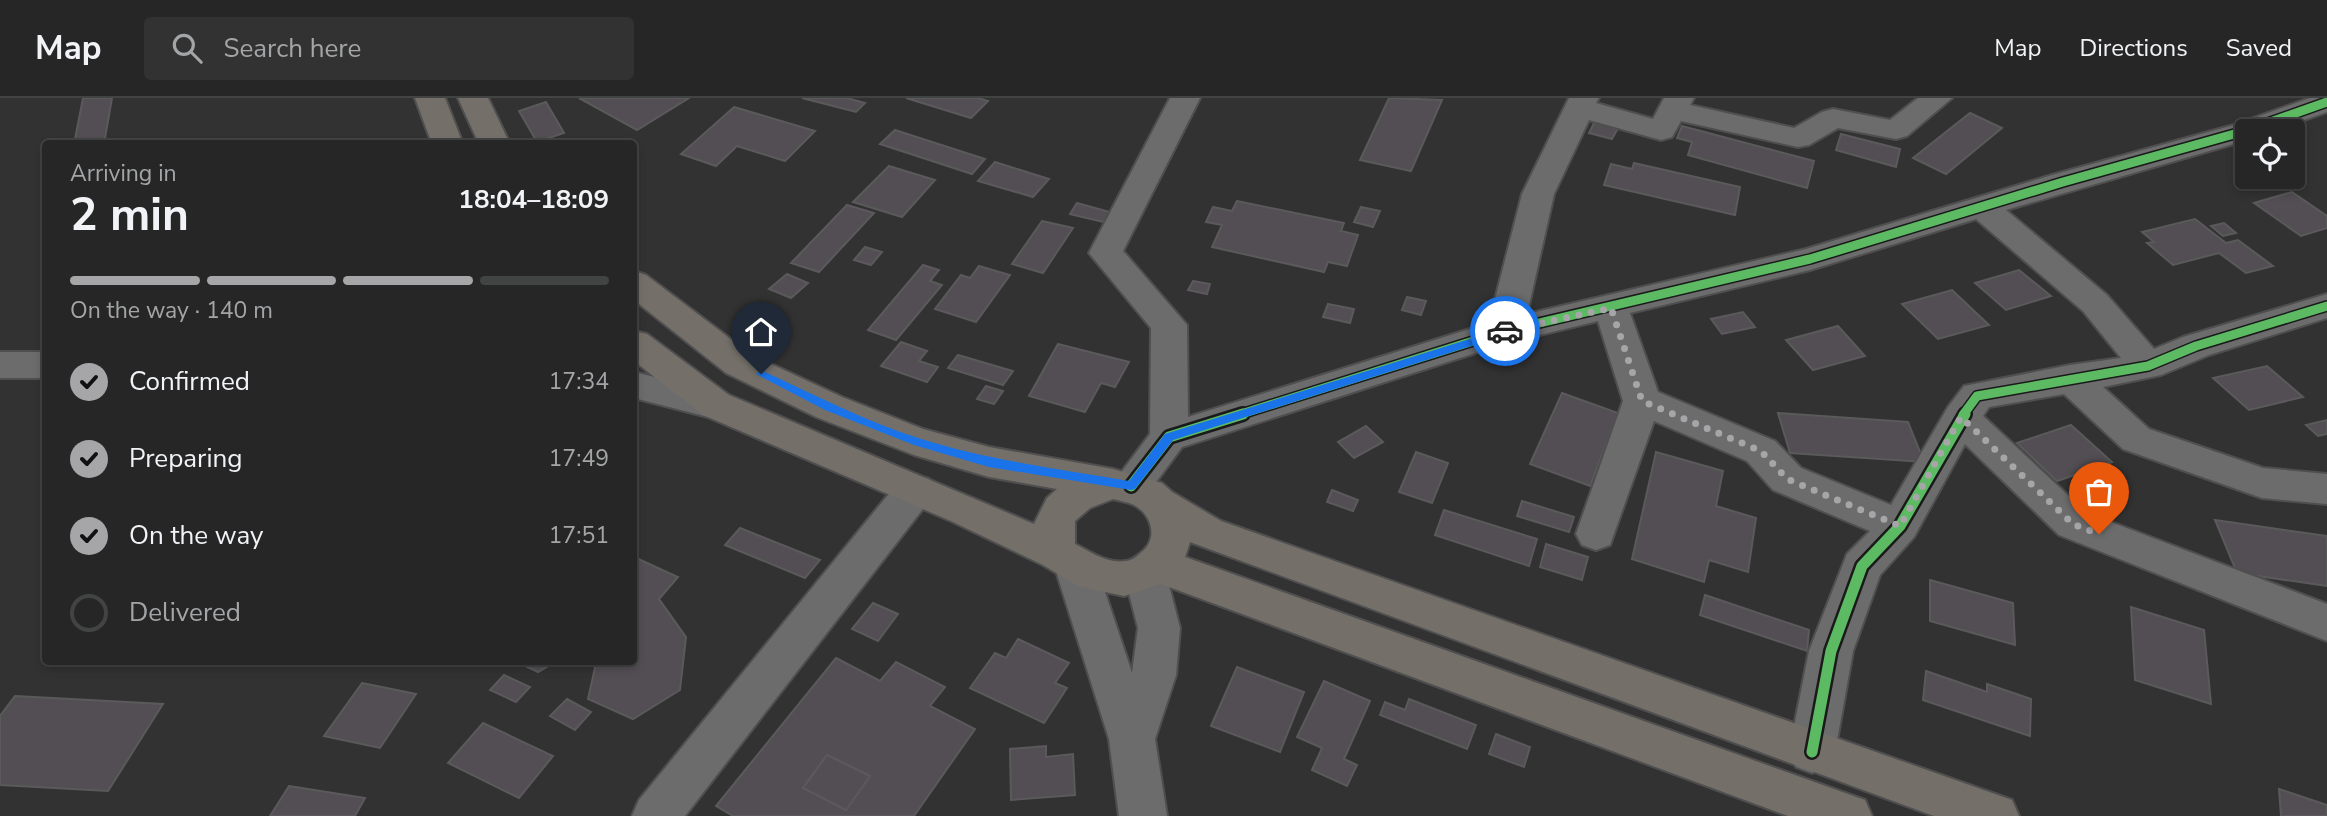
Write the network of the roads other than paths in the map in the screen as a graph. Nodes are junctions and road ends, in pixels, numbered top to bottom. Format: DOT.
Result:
graph roads {
  1 [pos="430,98"];
  2 [pos="473,98"];
  3 [pos="1185,98"];
  4 [pos="1937,98"];
  5 [pos="2327,102"];
  6 [pos="1581,103"];
  7 [pos="1676,104"];
  8 [pos="447,140"];
  9 [pos="493,140"];
  10 [pos="1983,208"];
  11 [pos="637,286"];
  12 [pos="2327,306"];
  13 [pos="1611,308"];
  14 [pos="1505,331"];
  15 [pos="637,345"];
  16 [pos="0,365"];
  17 [pos="42,365"];
  18 [pos="2148,366"];
  19 [pos="2070,378"];
  20 [pos="637,387"];
  21 [pos="1642,401"];
  22 [pos="716,405"];
  23 [pos="1961,417"];
  24 [pos="1169,437"];
  25 [pos="915,489"];
  26 [pos="2327,489"];
  27 [pos="1136,491"];
  28 [pos="1900,526"];
  29 [pos="1596,534"];
  30 [pos="1066,561"];
  31 [pos="1151,570"];
  32 [pos="2327,623"];
  33 [pos="1132,738"];
  34 [pos="1812,752"];
  35 [pos="656,816"];
  36 [pos="1143,816"];
  37 [pos="1848,816"];
  38 [pos="1995,816"];
  1 -- 8 [label="main road"];
  2 -- 9 [label="main road"];
  3 -- 24 [label="street"];
  4 -- 7 [label="street"];
  5 -- 10 [label="street"];
  6 -- 7 [label="street"];
  6 -- 14 [label="street"];
  10 -- 13 [label="street"];
  10 -- 18 [label="street"];
  11 -- 27 [label="main road"];
  12 -- 18 [label="street"];
  13 -- 14 [label="street"];
  13 -- 21 [label="street"];
  14 -- 24 [label="street"];
  15 -- 22 [label="main road"];
  16 -- 17 [label="street"];
  18 -- 19 [label="street"];
  19 -- 23 [label="street"];
  19 -- 26 [label="street"];
  20 -- 22 [label="street"];
  21 -- 28 [label="street"];
  21 -- 29 [label="street"];
  22 -- 25 [label="main road"];
  23 -- 28 [label="street"];
  23 -- 32 [label="street"];
  24 -- 27 [label="street"];
  25 -- 30 [label="main road"];
  25 -- 35 [label="street"];
  27 -- 30 [label="main road"];
  27 -- 31 [label="main road"];
  27 -- 34 [label="main road"];
  28 -- 34 [label="street"];
  30 -- 31 [label="main road"];
  30 -- 33 [label="street"];
  31 -- 33 [label="street"];
  31 -- 37 [label="main road"];
  33 -- 36 [label="street"];
  34 -- 38 [label="main road"];
}
